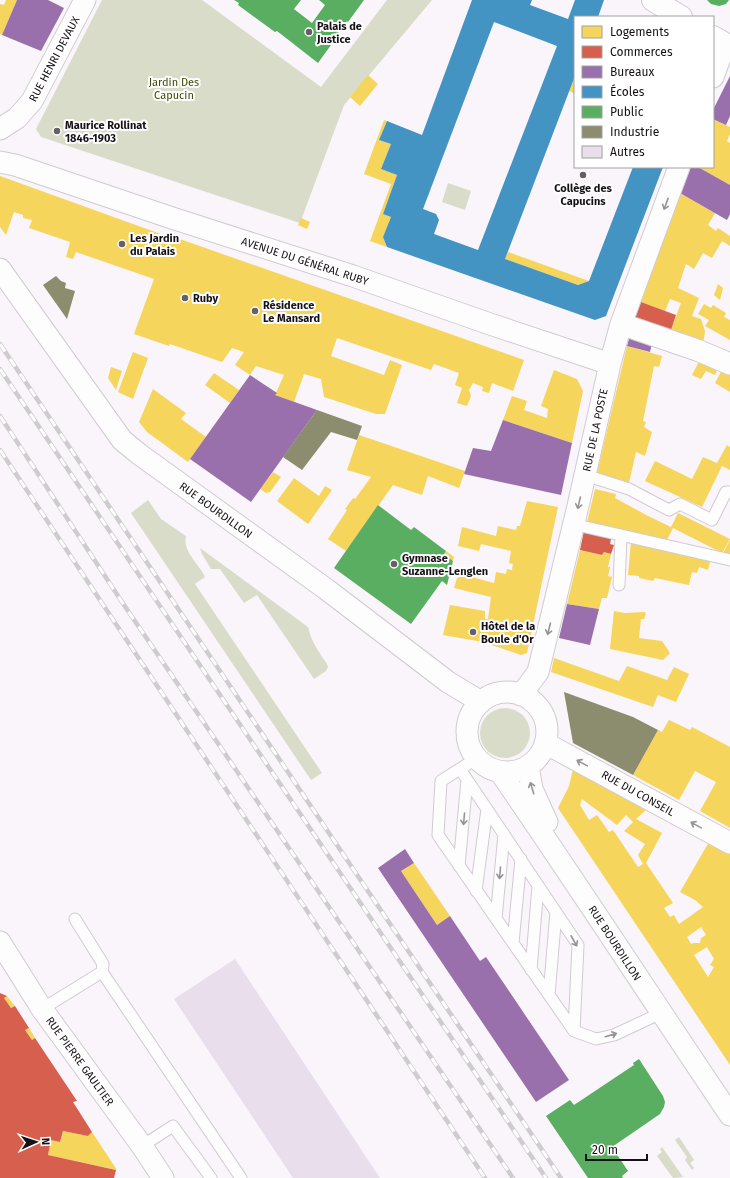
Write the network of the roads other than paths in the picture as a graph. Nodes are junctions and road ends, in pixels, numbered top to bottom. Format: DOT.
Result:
graph roads {
  1 [pos="85,0"];
  2 [pos="653,0"];
  3 [pos="679,16"];
  4 [pos="723,43"];
  5 [pos="714,73"];
  6 [pos="0,129"];
  7 [pos="0,162"];
  8 [pos="679,168"];
  9 [pos="0,269"];
  10 [pos="621,324"];
  11 [pos="610,364"];
  12 [pos="730,364"];
  13 [pos="585,475"];
  14 [pos="730,492"];
  15 [pos="581,526"];
  16 [pos="621,536"];
  17 [pos="730,560"];
  18 [pos="618,585"];
  19 [pos="521,695"];
  20 [pos="481,702"];
  21 [pos="546,743"];
  22 [pos="468,763"];
  23 [pos="528,766"];
  24 [pos="500,772"];
  25 [pos="468,780"];
  26 [pos="487,809"];
  27 [pos="504,834"];
  28 [pos="730,843"];
  29 [pos="521,859"];
  30 [pos="459,866"];
  31 [pos="538,886"];
  32 [pos="476,891"];
  33 [pos="556,912"];
  34 [pos="75,919"];
  35 [pos="496,919"];
  36 [pos="0,942"];
  37 [pos="513,943"];
  38 [pos="531,970"];
  39 [pos="102,972"];
  40 [pos="549,995"];
  41 [pos="42,1009"];
  42 [pos="661,1014"];
  43 [pos="574,1031"];
  44 [pos="730,1098"];
  45 [pos="730,1115"];
  46 [pos="142,1146"];
  47 [pos="163,1178"];
  48 [pos="211,1178"];
  49 [pos="241,1178"];
  1 -- 6 [label="street, RUE HENRI DEVAUX"];
  2 -- 3 [label="main road"];
  4 -- 5 [label="street"];
  7 -- 11 [label="street, AVENUE DU GÉNÉRAL RUBY"];
  8 -- 10 [label="street, RUE DE LA POSTE, one-way"];
  9 -- 20 [label="street, RUE BOURDILLON"];
  10 -- 11 [label="street, RUE DE LA POSTE"];
  10 -- 12 [label="street"];
  11 -- 13 [label="street, RUE DE LA POSTE"];
  13 -- 14 [label="lane"];
  13 -- 19 [label="street, RUE DE LA POSTE, one-way"];
  15 -- 16 [label="lane"];
  16 -- 17 [label="lane"];
  16 -- 18 [label="lane"];
  19 -- 20 [label="street"];
  19 -- 21 [label="street"];
  20 -- 22 [label="street"];
  21 -- 23 [label="street"];
  28 -- 21 [label="street, RUE DU CONSEIL, one-way"];
  22 -- 24 [label="street"];
  22 -- 25 [label="lane"];
  22 -- 30 [label="lane"];
  23 -- 24 [label="street"];
  44 -- 23 [label="street, RUE BOURDILLON, one-way"];
  24 -- 42 [label="street, RUE BOURDILLON"];
  25 -- 26 [label="lane"];
  25 -- 30 [label="lane, one-way"];
  26 -- 27 [label="lane"];
  26 -- 32 [label="lane"];
  27 -- 29 [label="lane"];
  27 -- 35 [label="lane, one-way"];
  29 -- 31 [label="lane"];
  29 -- 37 [label="lane"];
  30 -- 32 [label="lane"];
  31 -- 33 [label="lane"];
  31 -- 38 [label="lane"];
  32 -- 35 [label="lane"];
  33 -- 40 [label="lane"];
  33 -- 43 [label="lane, one-way"];
  34 -- 39 [label="lane"];
  35 -- 37 [label="lane"];
  36 -- 41 [label="street, RUE PIERRE GAULTIER"];
  37 -- 38 [label="lane"];
  38 -- 40 [label="lane"];
  39 -- 41 [label="lane"];
  39 -- 49 [label="lane"];
  40 -- 43 [label="lane"];
  41 -- 46 [label="street, RUE PIERRE GAULTIER"];
  43 -- 42 [label="lane, one-way"];
  42 -- 45 [label="street, RUE BOURDILLON"];
  46 -- 47 [label="street, RUE PIERRE GAULTIER"];
  46 -- 48 [label="lane"];
}
